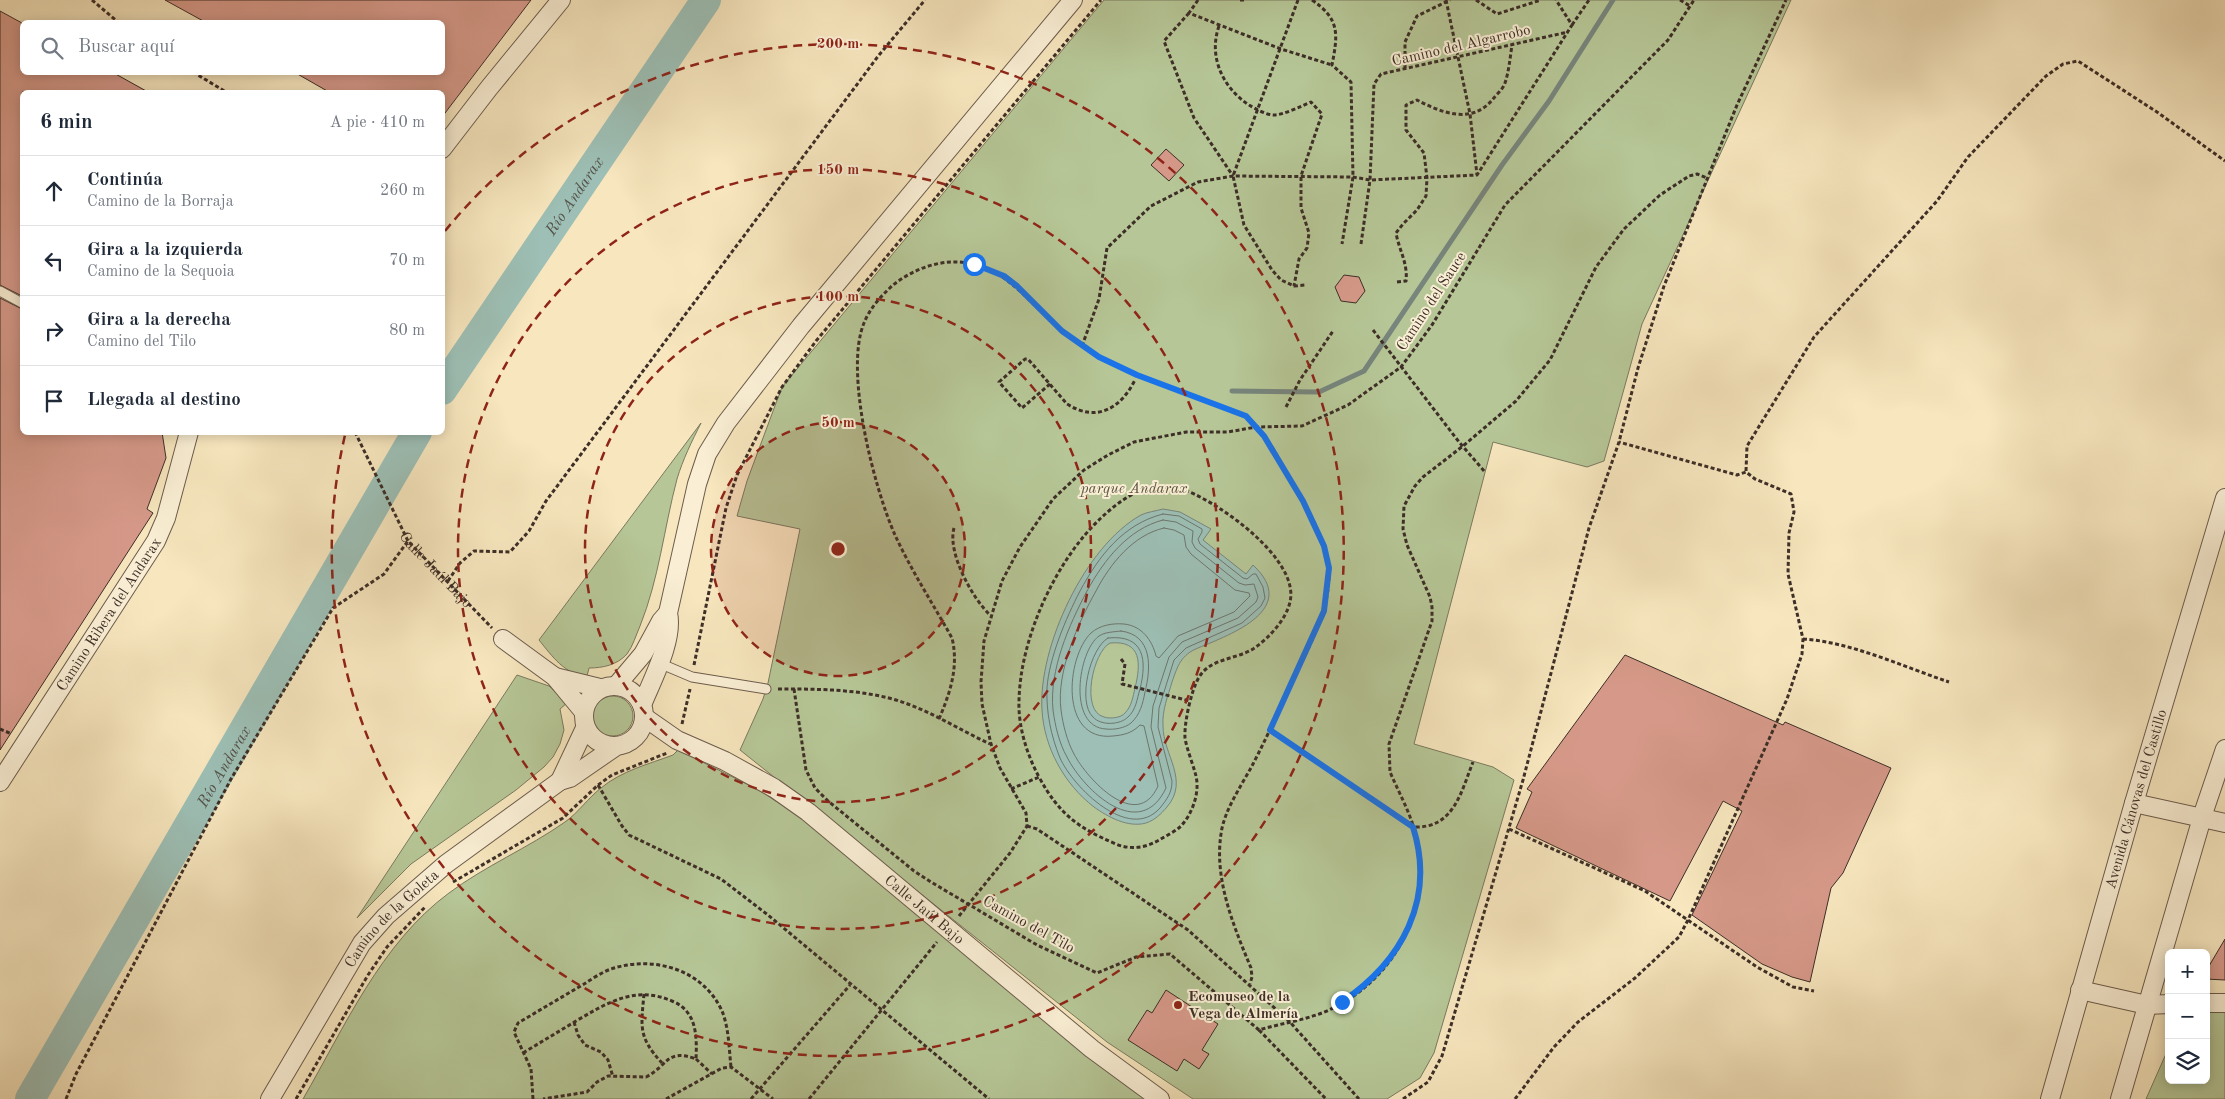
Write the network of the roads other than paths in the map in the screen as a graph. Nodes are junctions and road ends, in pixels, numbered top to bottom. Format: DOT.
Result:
graph roads {
  1 [pos="561,0"];
  2 [pos="1073,0"];
  3 [pos="445,145"];
  4 [pos="0,291"];
  5 [pos="20,302"];
  6 [pos="188,435"];
  7 [pos="2225,498"];
  8 [pos="668,613"];
  9 [pos="503,639"];
  10 [pos="659,663"];
  11 [pos="555,677"];
  12 [pos="608,687"];
  13 [pos="766,689"];
  14 [pos="643,711"];
  15 [pos="584,720"];
  16 [pos="636,737"];
  17 [pos="676,741"];
  18 [pos="615,747"];
  19 [pos="2225,749"];
  20 [pos="560,781"];
  21 [pos="0,782"];
  22 [pos="2134,803"];
  23 [pos="2202,818"];
  24 [pos="2225,823"];
  25 [pos="2080,990"];
  26 [pos="2210,1003"];
  27 [pos="2225,1003"];
  28 [pos="2165,1004"];
  29 [pos="2147,1005"];
  30 [pos="270,1099"];
  31 [pos="1160,1099"];
  32 [pos="2050,1099"];
  33 [pos="2120,1099"];
  1 -- 3 [label="street"];
  2 -- 8 [label="street"];
  4 -- 5 [label="lane"];
  6 -- 21 [label="street, Camino Ribera del Andarax"];
  7 -- 22 [label="street, Avenida Cánovas del Castillo"];
  8 -- 10 [label="street"];
  8 -- 12 [label="street"];
  9 -- 11 [label="street"];
  10 -- 13 [label="lane"];
  10 -- 14 [label="street"];
  11 -- 12 [label="street"];
  11 -- 15 [label="street"];
  12 -- 14 [label="street"];
  12 -- 15 [label="street"];
  14 -- 16 [label="street"];
  14 -- 17 [label="street, Calle Jaúl Bajo"];
  15 -- 18 [label="street"];
  15 -- 20 [label="street, Camino de la Goleta"];
  16 -- 17 [label="street, Calle Jaúl Bajo"];
  16 -- 18 [label="street"];
  17 -- 31 [label="street, Calle Jaúl Bajo"];
  18 -- 20 [label="street, Camino de la Goleta"];
  19 -- 23 [label="street"];
  20 -- 30 [label="street, Camino de la Goleta"];
  22 -- 23 [label="street"];
  22 -- 25 [label="street, Avenida Cánovas del Castillo"];
  23 -- 24 [label="street"];
  23 -- 29 [label="street"];
  25 -- 29 [label="street"];
  25 -- 32 [label="street, Avenida Cánovas del Castillo"];
  26 -- 27 [label="street"];
  28 -- 29 [label="street"];
  29 -- 33 [label="street"];
}
